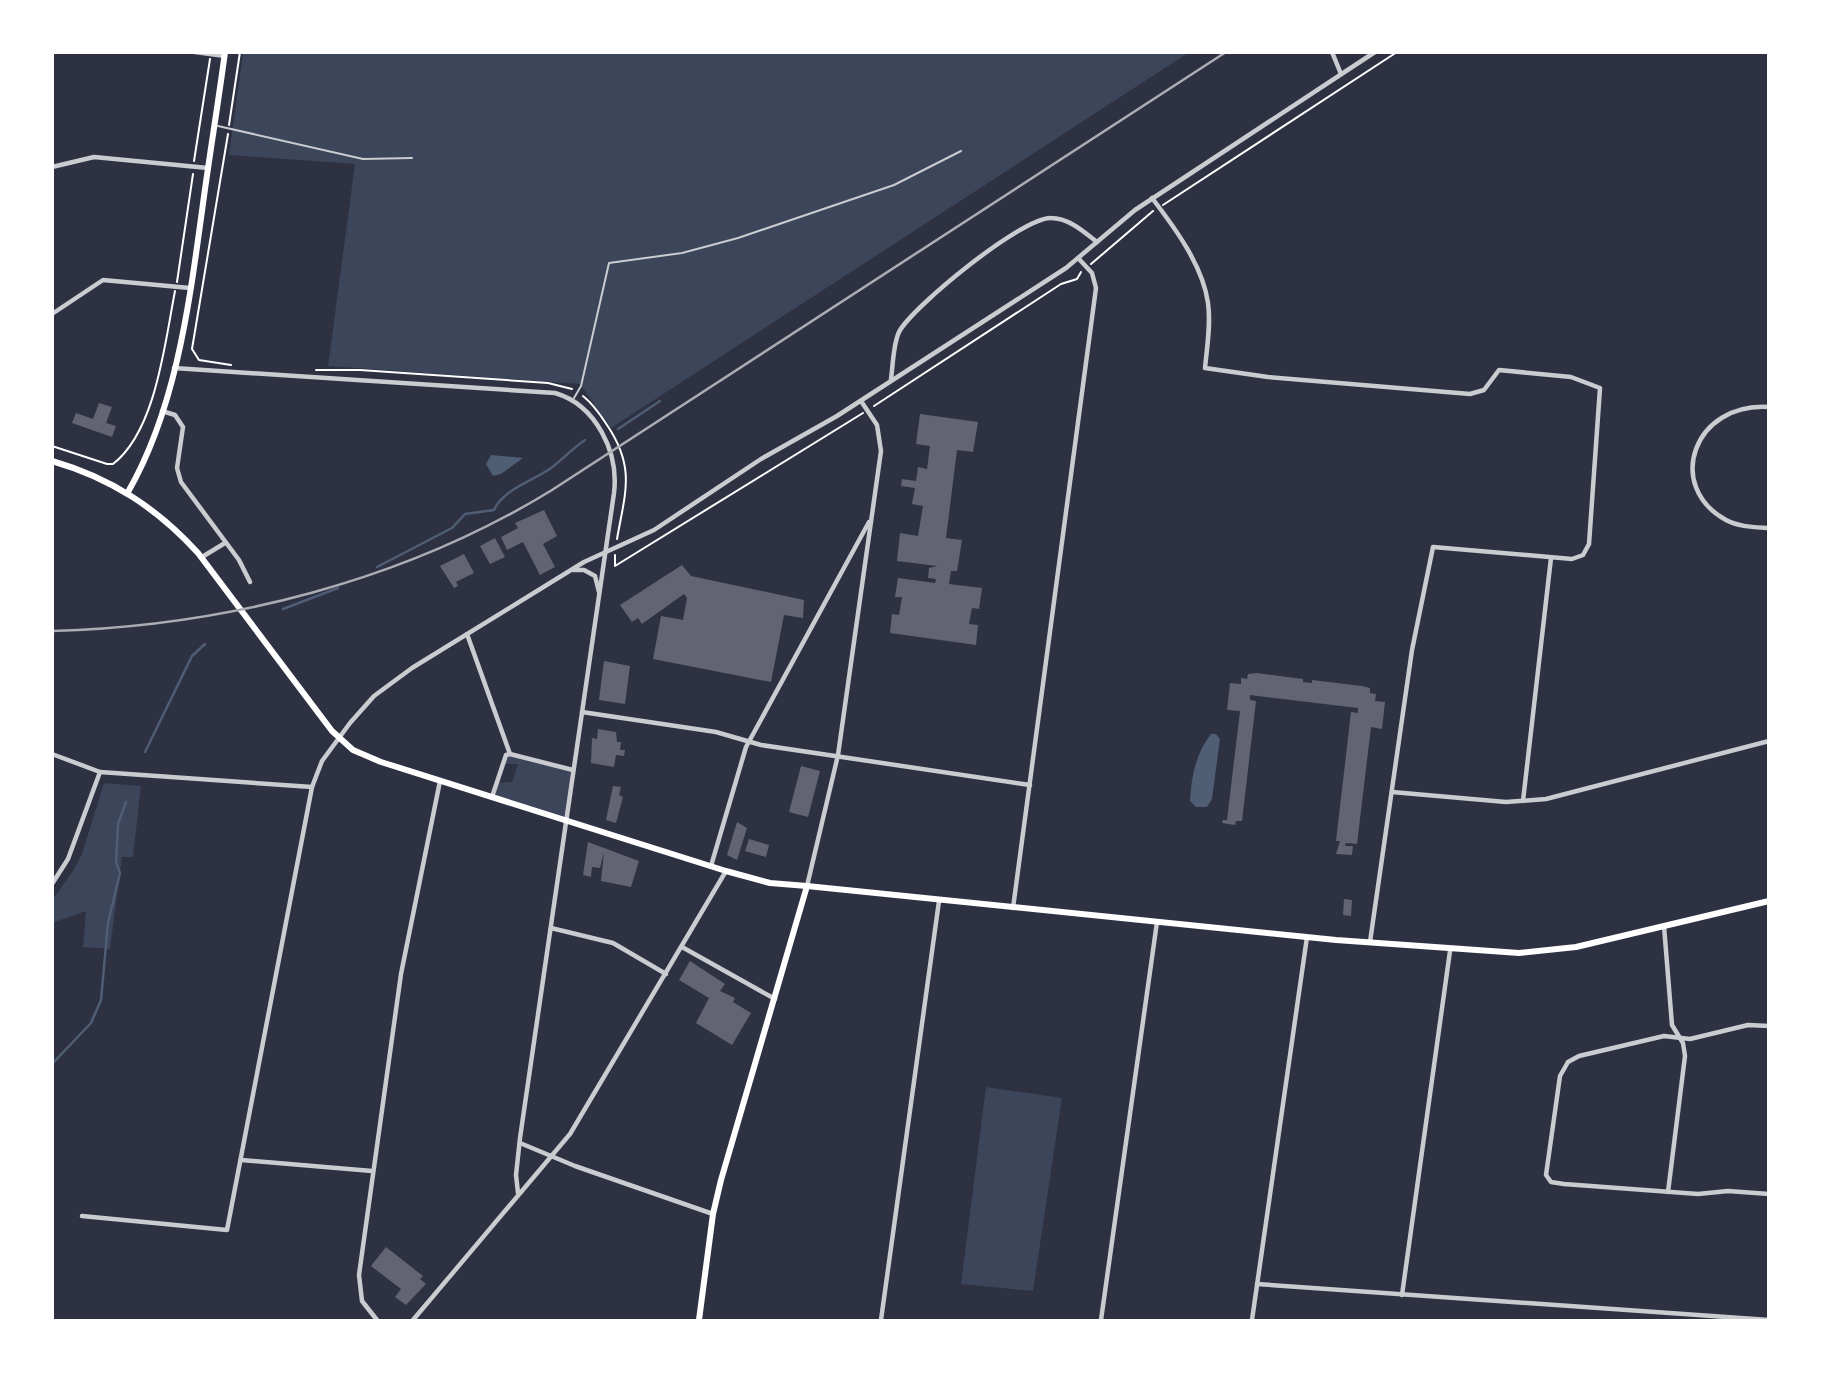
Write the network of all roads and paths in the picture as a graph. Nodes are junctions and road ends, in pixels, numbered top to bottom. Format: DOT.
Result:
graph roads {
  1 [pos="195,52"];
  2 [pos="240,52"];
  3 [pos="1332,52"];
  4 [pos="1375,52"];
  5 [pos="1397,52"];
  6 [pos="225,54"];
  7 [pos="209,61"];
  8 [pos="1341,74"];
  9 [pos="215,125"];
  10 [pos="229,127"];
  11 [pos="961,151"];
  12 [pos="195,158"];
  13 [pos="412,158"];
  14 [pos="52,167"];
  15 [pos="208,168"];
  16 [pos="193,173"];
  17 [pos="1152,198"];
  18 [pos="1165,203"];
  19 [pos="1153,211"];
  20 [pos="1097,242"];
  21 [pos="1103,257"];
  22 [pos="1079,259"];
  23 [pos="1078,274"];
  24 [pos="177,279"];
  25 [pos="190,288"];
  26 [pos="174,294"];
  27 [pos="52,314"];
  28 [pos="238,366"];
  29 [pos="174,368"];
  30 [pos="305,370"];
  31 [pos="891,380"];
  32 [pos="572,390"];
  33 [pos="583,396"];
  34 [pos="586,398"];
  35 [pos="886,398"];
  36 [pos="573,399"];
  37 [pos="861,401"];
  38 [pos="1769,407"];
  39 [pos="161,411"];
  40 [pos="849,423"];
  41 [pos="52,446"];
  42 [pos="52,461"];
  43 [pos="128,492"];
  44 [pos="622,511"];
  45 [pos="871,518"];
  46 [pos="1769,528"];
  47 [pos="225,543"];
  48 [pos="617,545"];
  49 [pos="606,550"];
  50 [pos="202,557"];
  51 [pos="1551,558"];
  52 [pos="572,570"];
  53 [pos="250,582"];
  54 [pos="600,595"];
  55 [pos="467,634"];
  56 [pos="582,712"];
  57 [pos="340,739"];
  58 [pos="1769,741"];
  59 [pos="748,742"];
  60 [pos="52,754"];
  61 [pos="508,755"];
  62 [pos="838,755"];
  63 [pos="573,770"];
  64 [pos="100,772"];
  65 [pos="440,781"];
  66 [pos="1030,785"];
  67 [pos="312,787"];
  68 [pos="1392,792"];
  69 [pos="492,797"];
  70 [pos="1523,801"];
  71 [pos="567,821"];
  72 [pos="711,866"];
  73 [pos="726,871"];
  74 [pos="52,884"];
  75 [pos="807,886"];
  76 [pos="939,901"];
  77 [pos="1769,901"];
  78 [pos="1013,909"];
  79 [pos="1157,922"];
  80 [pos="1664,926"];
  81 [pos="551,928"];
  82 [pos="1307,937"];
  83 [pos="1370,943"];
  84 [pos="682,947"];
  85 [pos="1450,951"];
  86 [pos="666,974"];
  87 [pos="775,999"];
  88 [pos="1769,1026"];
  89 [pos="1678,1038"];
  90 [pos="520,1143"];
  91 [pos="552,1157"];
  92 [pos="240,1160"];
  93 [pos="372,1171"];
  94 [pos="1668,1192"];
  95 [pos="518,1193"];
  96 [pos="1769,1194"];
  97 [pos="713,1214"];
  98 [pos="82,1216"];
  99 [pos="1257,1284"];
  100 [pos="1402,1295"];
  101 [pos="1658,1313"];
  102 [pos="1769,1314"];
  103 [pos="1768,1320"];
  104 [pos="377,1321"];
  105 [pos="413,1321"];
  106 [pos="699,1321"];
  107 [pos="881,1321"];
  108 [pos="1101,1321"];
  109 [pos="1252,1321"];
  110 [pos="1657,1321"];
  1 -- 6 [label="street"];
  2 -- 10 [label="path"];
  3 -- 8 [label="street"];
  4 -- 8 [label="street"];
  5 -- 18 [label="path"];
  6 -- 9 [label="main road"];
  7 -- 12 [label="path"];
  8 -- 17 [label="street"];
  9 -- 10 [label="lane"];
  9 -- 15 [label="main road"];
  10 -- 13 [label="lane"];
  10 -- 28 [label="path"];
  11 -- 36 [label="lane"];
  14 -- 15 [label="street"];
  15 -- 25 [label="main road"];
  16 -- 24 [label="path"];
  17 -- 20 [label="street"];
  17 -- 51 [label="street"];
  19 -- 21 [label="path"];
  20 -- 22 [label="street"];
  20 -- 31 [label="street"];
  22 -- 31 [label="street"];
  22 -- 66 [label="street"];
  23 -- 35 [label="path"];
  25 -- 27 [label="street"];
  25 -- 29 [label="main road"];
  26 -- 41 [label="path"];
  29 -- 36 [label="street"];
  29 -- 39 [label="main road"];
  30 -- 32 [label="path"];
  31 -- 37 [label="street"];
  33 -- 34 [label="path"];
  36 -- 49 [label="street"];
  37 -- 45 [label="street"];
  37 -- 48 [label="street"];
  38 -- 46 [label="street"];
  39 -- 43 [label="main road"];
  39 -- 47 [label="street"];
  40 -- 48 [label="path"];
  42 -- 43 [label="main road"];
  43 -- 50 [label="main road"];
  44 -- 48 [label="path"];
  45 -- 59 [label="street"];
  45 -- 62 [label="street"];
  47 -- 50 [label="street"];
  47 -- 53 [label="street"];
  48 -- 49 [label="street"];
  49 -- 52 [label="street"];
  49 -- 54 [label="street"];
  50 -- 57 [label="main road"];
  51 -- 68 [label="street"];
  51 -- 70 [label="street"];
  52 -- 54 [label="street"];
  52 -- 55 [label="street"];
  54 -- 56 [label="street"];
  55 -- 57 [label="street"];
  55 -- 61 [label="street"];
  56 -- 59 [label="street"];
  56 -- 63 [label="street"];
  57 -- 65 [label="main road"];
  57 -- 67 [label="street"];
  58 -- 70 [label="street"];
  59 -- 62 [label="street"];
  59 -- 72 [label="street"];
  60 -- 64 [label="street"];
  61 -- 63 [label="street"];
  61 -- 69 [label="street"];
  62 -- 66 [label="street"];
  62 -- 75 [label="street"];
  63 -- 71 [label="street"];
  64 -- 67 [label="street"];
  64 -- 74 [label="street"];
  65 -- 69 [label="main road"];
  65 -- 93 [label="street"];
  66 -- 78 [label="street"];
  67 -- 92 [label="street"];
  68 -- 70 [label="street"];
  68 -- 83 [label="street"];
  69 -- 71 [label="main road"];
  71 -- 72 [label="main road"];
  71 -- 81 [label="street"];
  72 -- 73 [label="main road"];
  73 -- 75 [label="main road"];
  73 -- 84 [label="street"];
  75 -- 76 [label="main road"];
  75 -- 87 [label="main road"];
  76 -- 78 [label="main road"];
  76 -- 107 [label="street"];
  77 -- 80 [label="main road"];
  78 -- 79 [label="main road"];
  79 -- 82 [label="main road"];
  79 -- 108 [label="street"];
  80 -- 85 [label="main road"];
  80 -- 89 [label="street"];
  81 -- 86 [label="street"];
  81 -- 90 [label="street"];
  82 -- 83 [label="main road"];
  82 -- 99 [label="street"];
  83 -- 85 [label="main road"];
  84 -- 86 [label="street"];
  84 -- 87 [label="street"];
  85 -- 100 [label="street"];
  86 -- 91 [label="street"];
  87 -- 97 [label="main road"];
  88 -- 89 [label="street"];
  89 -- 94 [label="street"];
  89 -- 94 [label="street"];
  90 -- 91 [label="street"];
  90 -- 95 [label="street"];
  91 -- 95 [label="street"];
  91 -- 97 [label="street"];
  92 -- 93 [label="street"];
  92 -- 98 [label="street"];
  93 -- 104 [label="street"];
  94 -- 96 [label="street"];
  95 -- 105 [label="street"];
  97 -- 106 [label="main road"];
  99 -- 100 [label="street"];
  99 -- 109 [label="street"];
  100 -- 101 [label="street"];
  101 -- 103 [label="street"];
  101 -- 110 [label="street"];
  102 -- 103 [label="street"];
}
